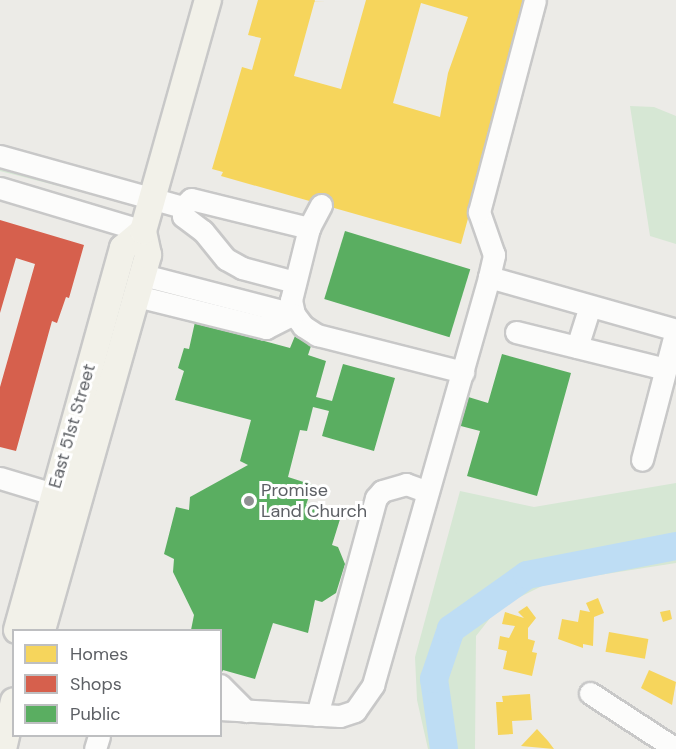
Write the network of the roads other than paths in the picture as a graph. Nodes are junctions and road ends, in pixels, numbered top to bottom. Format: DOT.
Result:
graph roads {
  1 [pos="208,0"];
  2 [pos="535,0"];
  3 [pos="0,156"];
  4 [pos="0,188"];
  5 [pos="152,197"];
  6 [pos="321,205"];
  7 [pos="183,207"];
  8 [pos="309,228"];
  9 [pos="142,231"];
  10 [pos="489,277"];
  11 [pos="295,282"];
  12 [pos="140,286"];
  13 [pos="590,306"];
  14 [pos="294,314"];
  15 [pos="516,332"];
  16 [pos="577,347"];
  17 [pos="666,369"];
  18 [pos="463,372"];
  19 [pos="642,460"];
  20 [pos="0,478"];
  21 [pos="428,492"];
  22 [pos="53,494"];
  23 [pos="17,629"];
  24 [pos="42,629"];
  25 [pos="222,687"];
  26 [pos="590,693"];
  27 [pos="222,709"];
  28 [pos="246,711"];
  29 [pos="8,713"];
  30 [pos="317,715"];
  31 [pos="3,749"];
  32 [pos="676,749"];
  1 -- 5 [label="main road, East 51st Street"];
  2 -- 10 [label="street"];
  3 -- 5 [label="street"];
  4 -- 9 [label="street"];
  5 -- 7 [label="street"];
  5 -- 9 [label="main road, East 51st Street"];
  6 -- 8 [label="street"];
  7 -- 8 [label="street"];
  7 -- 11 [label="street"];
  8 -- 11 [label="street"];
  9 -- 12 [label="main road, East 51st Street"];
  9 -- 22 [label="main road, East 51st Street"];
  10 -- 13 [label="street"];
  10 -- 18 [label="street"];
  11 -- 14 [label="street"];
  12 -- 14 [label="street"];
  12 -- 24 [label="main road, East 51st Street"];
  13 -- 16 [label="street"];
  13 -- 17 [label="street"];
  14 -- 18 [label="street"];
  15 -- 16 [label="street"];
  16 -- 17 [label="street"];
  17 -- 19 [label="street"];
  18 -- 21 [label="street"];
  20 -- 22 [label="street"];
  21 -- 30 [label="street"];
  21 -- 30 [label="street"];
  22 -- 23 [label="main road, East 51st Street"];
  25 -- 28 [label="street"];
  26 -- 32 [label="street"];
  27 -- 28 [label="street"];
  28 -- 30 [label="street"];
  29 -- 31 [label="main road"];
}
